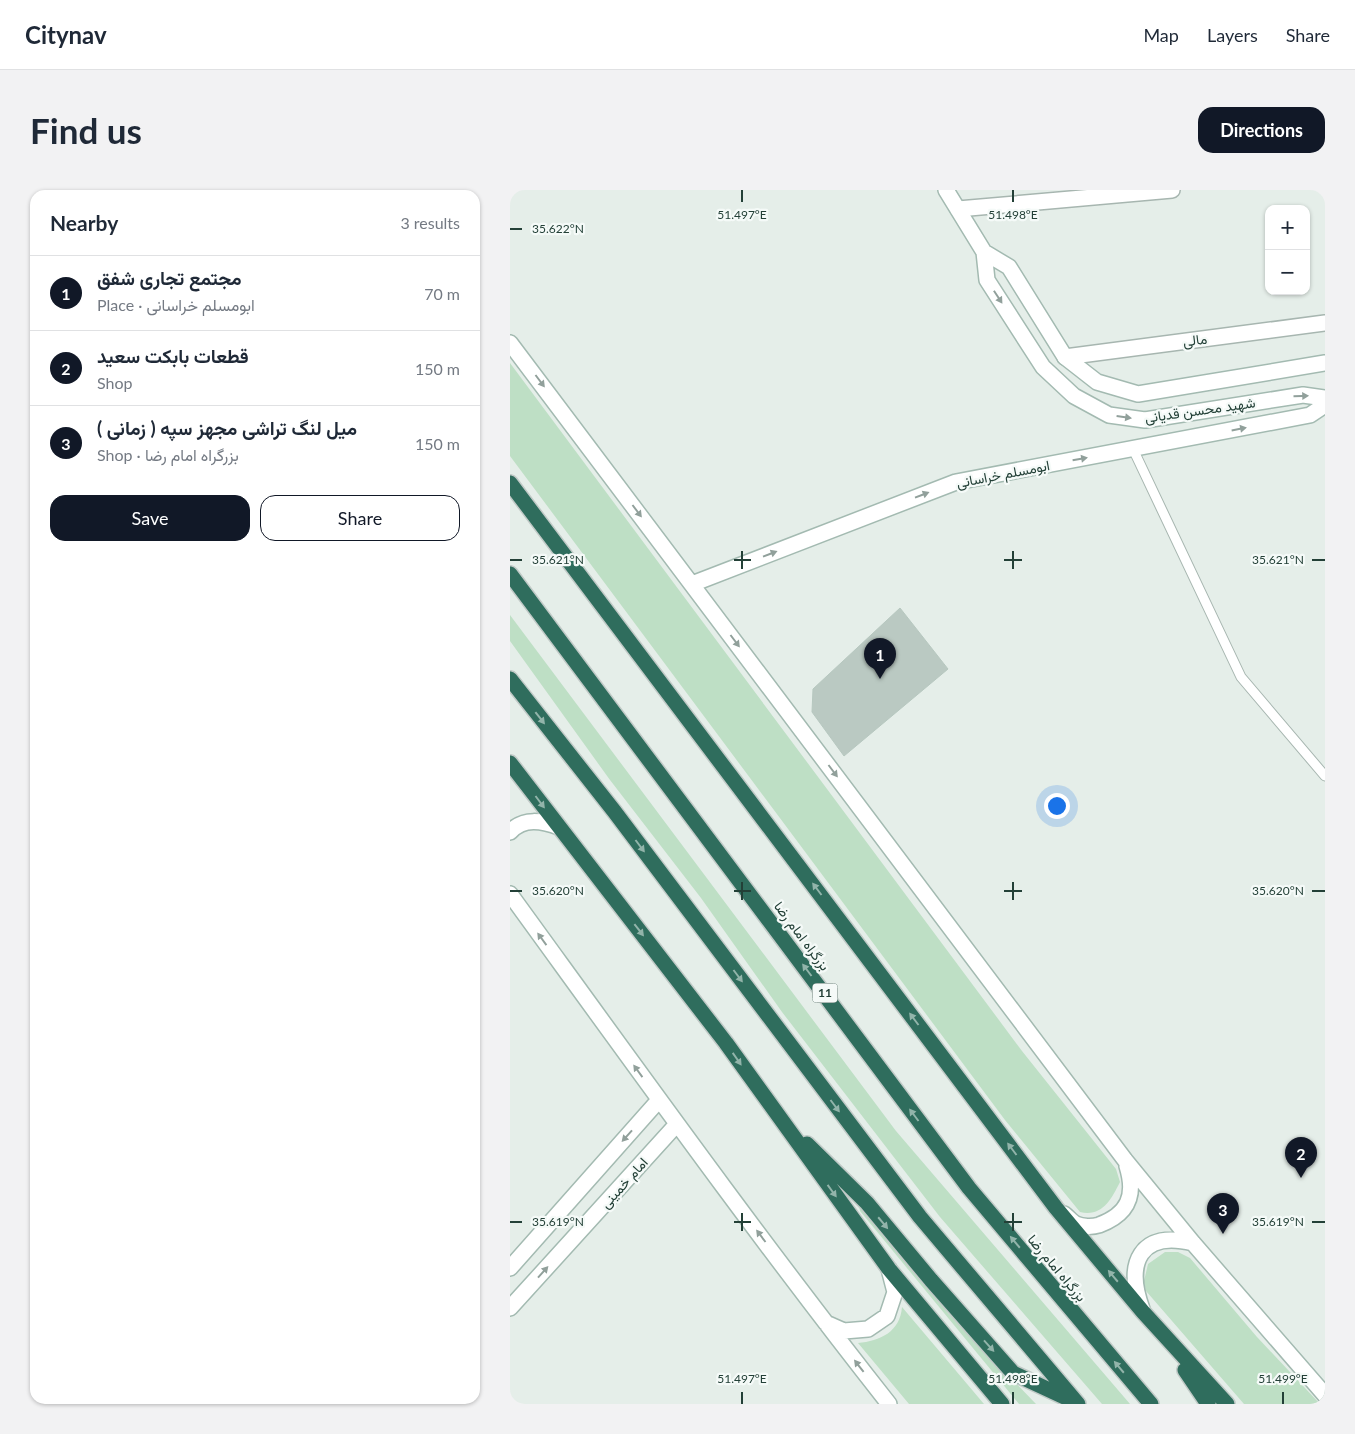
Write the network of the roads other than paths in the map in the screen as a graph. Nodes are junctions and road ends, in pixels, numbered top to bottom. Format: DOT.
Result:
graph roads {
  1 [pos="946,190"];
  2 [pos="1172,190"];
  3 [pos="958,209"];
  4 [pos="984,252"];
  5 [pos="1325,323"];
  6 [pos="510,342"];
  7 [pos="510,355"];
  8 [pos="1065,357"];
  9 [pos="1325,363"];
  10 [pos="526,364"];
  11 [pos="1325,398"];
  12 [pos="1325,405"];
  13 [pos="1133,449"];
  14 [pos="510,483"];
  15 [pos="510,574"];
  16 [pos="692,584"];
  17 [pos="510,679"];
  18 [pos="510,763"];
  19 [pos="1325,776"];
  20 [pos="559,827"];
  21 [pos="510,832"];
  22 [pos="510,894"];
  23 [pos="659,1100"];
  24 [pos="776,1113"];
  25 [pos="677,1124"];
  26 [pos="1125,1160"];
  27 [pos="1056,1208"];
  28 [pos="1193,1243"];
  29 [pos="510,1268"];
  30 [pos="889,1269"];
  31 [pos="510,1308"];
  32 [pos="1143,1312"];
  33 [pos="825,1323"];
  34 [pos="1162,1334"];
  35 [pos="1325,1395"];
  36 [pos="889,1404"];
  37 [pos="1002,1404"];
  38 [pos="1078,1404"];
  39 [pos="1151,1404"];
  40 [pos="1208,1404"];
  41 [pos="1227,1404"];
  1 -- 3 [label="main road, شهید محسن قدیانی"];
  2 -- 3 [label="main road"];
  3 -- 4 [label="main road, شهید محسن قدیانی"];
  4 -- 8 [label="main road, شهید محسن قدیانی"];
  4 -- 11 [label="main road, شهید محسن قدیانی, one-way"];
  5 -- 8 [label="main road, مالی"];
  6 -- 10 [label="main road"];
  7 -- 10 [label="main road"];
  8 -- 9 [label="main road, شهید محسن قدیانی"];
  10 -- 16 [label="main road, one-way"];
  13 -- 12 [label="main road, ابومسلم خراسانی, one-way"];
  16 -- 13 [label="main road, ابومسلم خراسانی, one-way"];
  13 -- 19 [label="lane"];
  27 -- 14 [label="highway, one-way"];
  39 -- 15 [label="highway, بزرگراه امام رضا / 11, one-way"];
  16 -- 26 [label="main road, one-way"];
  17 -- 38 [label="highway, one-way"];
  18 -- 20 [label="highway, one-way"];
  20 -- 21 [label="main road"];
  20 -- 24 [label="highway, one-way"];
  23 -- 22 [label="main road, one-way"];
  23 -- 25 [label="main road"];
  23 -- 29 [label="main road, امام خمینی, one-way"];
  24 -- 30 [label="highway, one-way"];
  24 -- 38 [label="highway, one-way"];
  31 -- 25 [label="main road, امام خمینی, one-way"];
  33 -- 25 [label="main road, one-way"];
  26 -- 27 [label="main road"];
  26 -- 28 [label="main road"];
  32 -- 27 [label="highway, one-way"];
  28 -- 32 [label="main road"];
  28 -- 35 [label="main road"];
  30 -- 33 [label="main road"];
  30 -- 37 [label="highway"];
  32 -- 34 [label="highway"];
  36 -- 33 [label="main road, one-way"];
  34 -- 40 [label="highway"];
  34 -- 41 [label="highway"];
}
